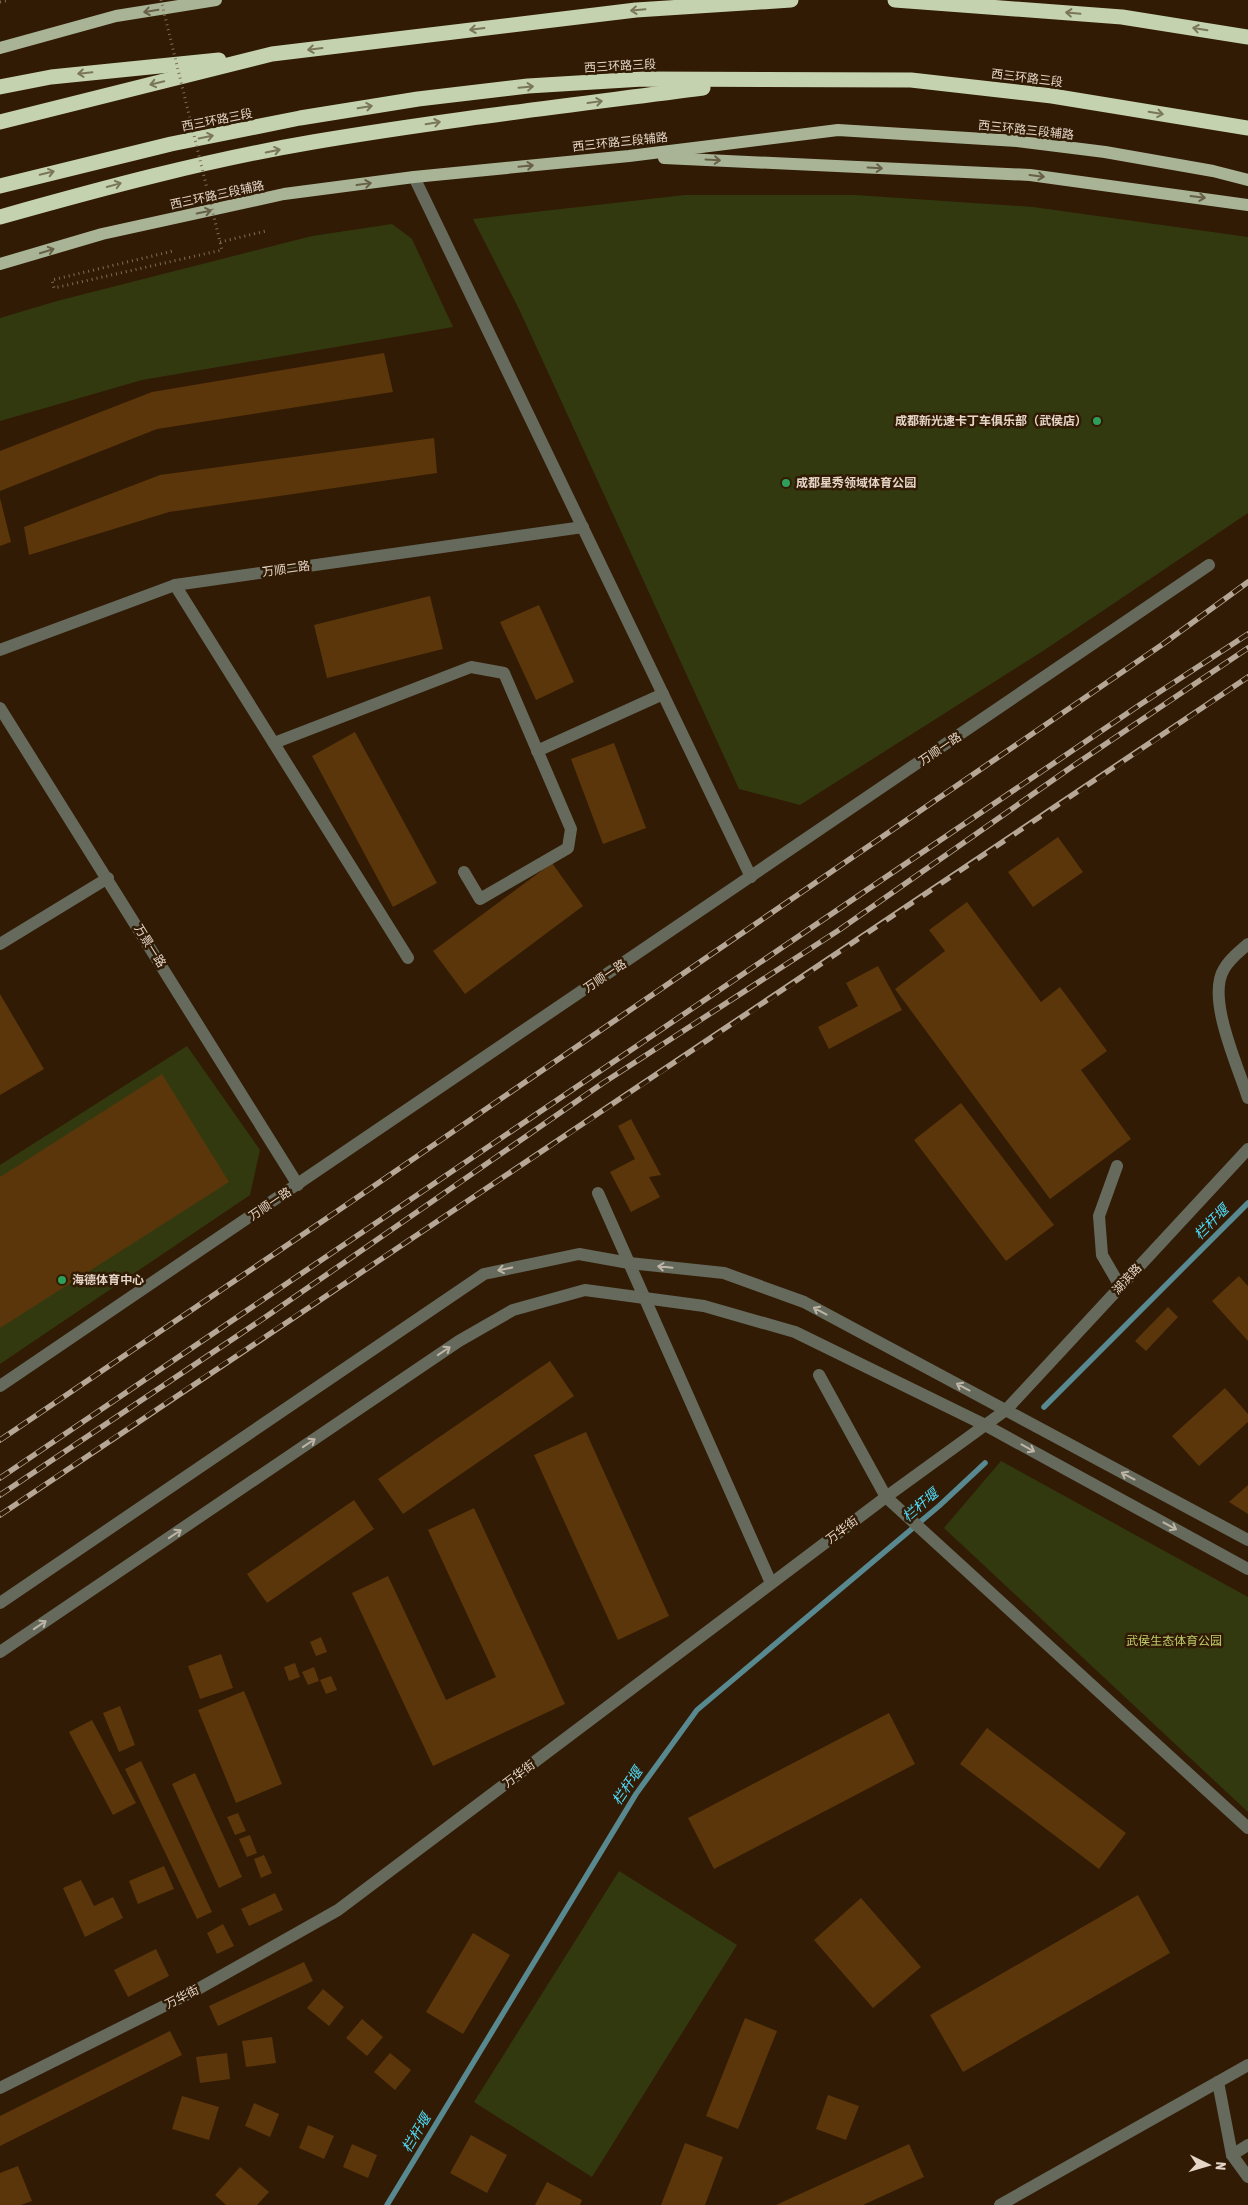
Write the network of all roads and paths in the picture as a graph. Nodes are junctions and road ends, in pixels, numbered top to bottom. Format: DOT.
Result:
graph roads {
  1 [pos="9,0"];
  2 [pos="161,0"];
  3 [pos="216,0"];
  4 [pos="791,0"];
  5 [pos="895,0"];
  6 [pos="0,2"];
  7 [pos="1248,37"];
  8 [pos="0,48"];
  9 [pos="272,54"];
  10 [pos="756,81"];
  11 [pos="0,86"];
  12 [pos="0,122"];
  13 [pos="1248,128"];
  14 [pos="629,156"];
  15 [pos="414,177"];
  16 [pos="1248,180"];
  17 [pos="0,186"];
  18 [pos="1248,205"];
  19 [pos="0,217"];
  20 [pos="266,231"];
  21 [pos="220,242"];
  22 [pos="173,251"];
  23 [pos="0,264"];
  24 [pos="583,526"];
  25 [pos="1209,565"];
  26 [pos="175,584"];
  27 [pos="0,650"];
  28 [pos="663,694"];
  29 [pos="0,708"];
  30 [pos="274,743"];
  31 [pos="537,751"];
  32 [pos="464,872"];
  33 [pos="108,878"];
  34 [pos="751,878"];
  35 [pos="0,944"];
  36 [pos="1248,944"];
  37 [pos="408,958"];
  38 [pos="1248,1098"];
  39 [pos="1248,1149"];
  40 [pos="1117,1166"];
  41 [pos="298,1185"];
  42 [pos="598,1193"];
  43 [pos="629,1263"];
  44 [pos="1120,1286"];
  45 [pos="644,1298"];
  46 [pos="819,1375"];
  47 [pos="0,1386"];
  48 [pos="1006,1410"];
  49 [pos="985,1424"];
  50 [pos="886,1496"];
  51 [pos="1248,1540"];
  52 [pos="1248,1569"];
  53 [pos="771,1583"];
  54 [pos="0,1603"];
  55 [pos="0,1652"];
  56 [pos="1248,1828"];
  57 [pos="1248,2065"];
  58 [pos="1218,2082"];
  59 [pos="0,2088"];
  60 [pos="1248,2145"];
  61 [pos="1232,2155"];
  62 [pos="1248,2178"];
  63 [pos="1000,2205"];
  1 -- 6 [label="path"];
  2 -- 21 [label="path, bridge"];
  3 -- 8 [label="main road, one-way"];
  4 -- 9 [label="highway, one-way"];
  7 -- 5 [label="highway, one-way"];
  9 -- 11 [label="highway, one-way"];
  9 -- 12 [label="highway, one-way"];
  10 -- 13 [label="highway, 西三环路三段, one-way"];
  17 -- 10 [label="highway, 西三环路三段, one-way"];
  19 -- 10 [label="highway, one-way"];
  15 -- 14 [label="main road, 西三环路三段辅路, one-way"];
  14 -- 16 [label="main road, 西三环路三段辅路"];
  14 -- 18 [label="main road, one-way"];
  23 -- 15 [label="main road, 西三环路三段辅路, one-way"];
  15 -- 24 [label="street"];
  20 -- 21 [label="path"];
  21 -- 22 [label="path, bridge"];
  24 -- 26 [label="street, 万顺二路"];
  24 -- 28 [label="street"];
  25 -- 34 [label="street, 万顺一路"];
  26 -- 27 [label="street, 万顺二路"];
  26 -- 30 [label="street"];
  28 -- 31 [label="street"];
  28 -- 34 [label="street"];
  29 -- 33 [label="street, 万景一路"];
  30 -- 31 [label="street"];
  30 -- 37 [label="street"];
  31 -- 32 [label="street"];
  33 -- 35 [label="street"];
  33 -- 41 [label="street, 万景一路"];
  34 -- 41 [label="street, 万顺一路"];
  36 -- 38 [label="street"];
  39 -- 44 [label="street, 湖滨路"];
  40 -- 44 [label="street"];
  41 -- 47 [label="street, 万顺一路"];
  42 -- 43 [label="street"];
  43 -- 45 [label="street"];
  48 -- 43 [label="street, one-way"];
  43 -- 54 [label="street, one-way"];
  44 -- 48 [label="street, 湖滨路"];
  45 -- 49 [label="street"];
  45 -- 53 [label="street"];
  55 -- 45 [label="street, one-way"];
  46 -- 50 [label="street"];
  48 -- 49 [label="street, 万华街"];
  51 -- 48 [label="street, one-way"];
  49 -- 50 [label="street, 万华街"];
  49 -- 52 [label="street, one-way"];
  50 -- 53 [label="street, 万华街"];
  50 -- 56 [label="street"];
  53 -- 59 [label="street, 万华街"];
  57 -- 58 [label="street"];
  58 -- 61 [label="street"];
  58 -- 63 [label="street"];
  60 -- 61 [label="street"];
  61 -- 62 [label="street"];
}
